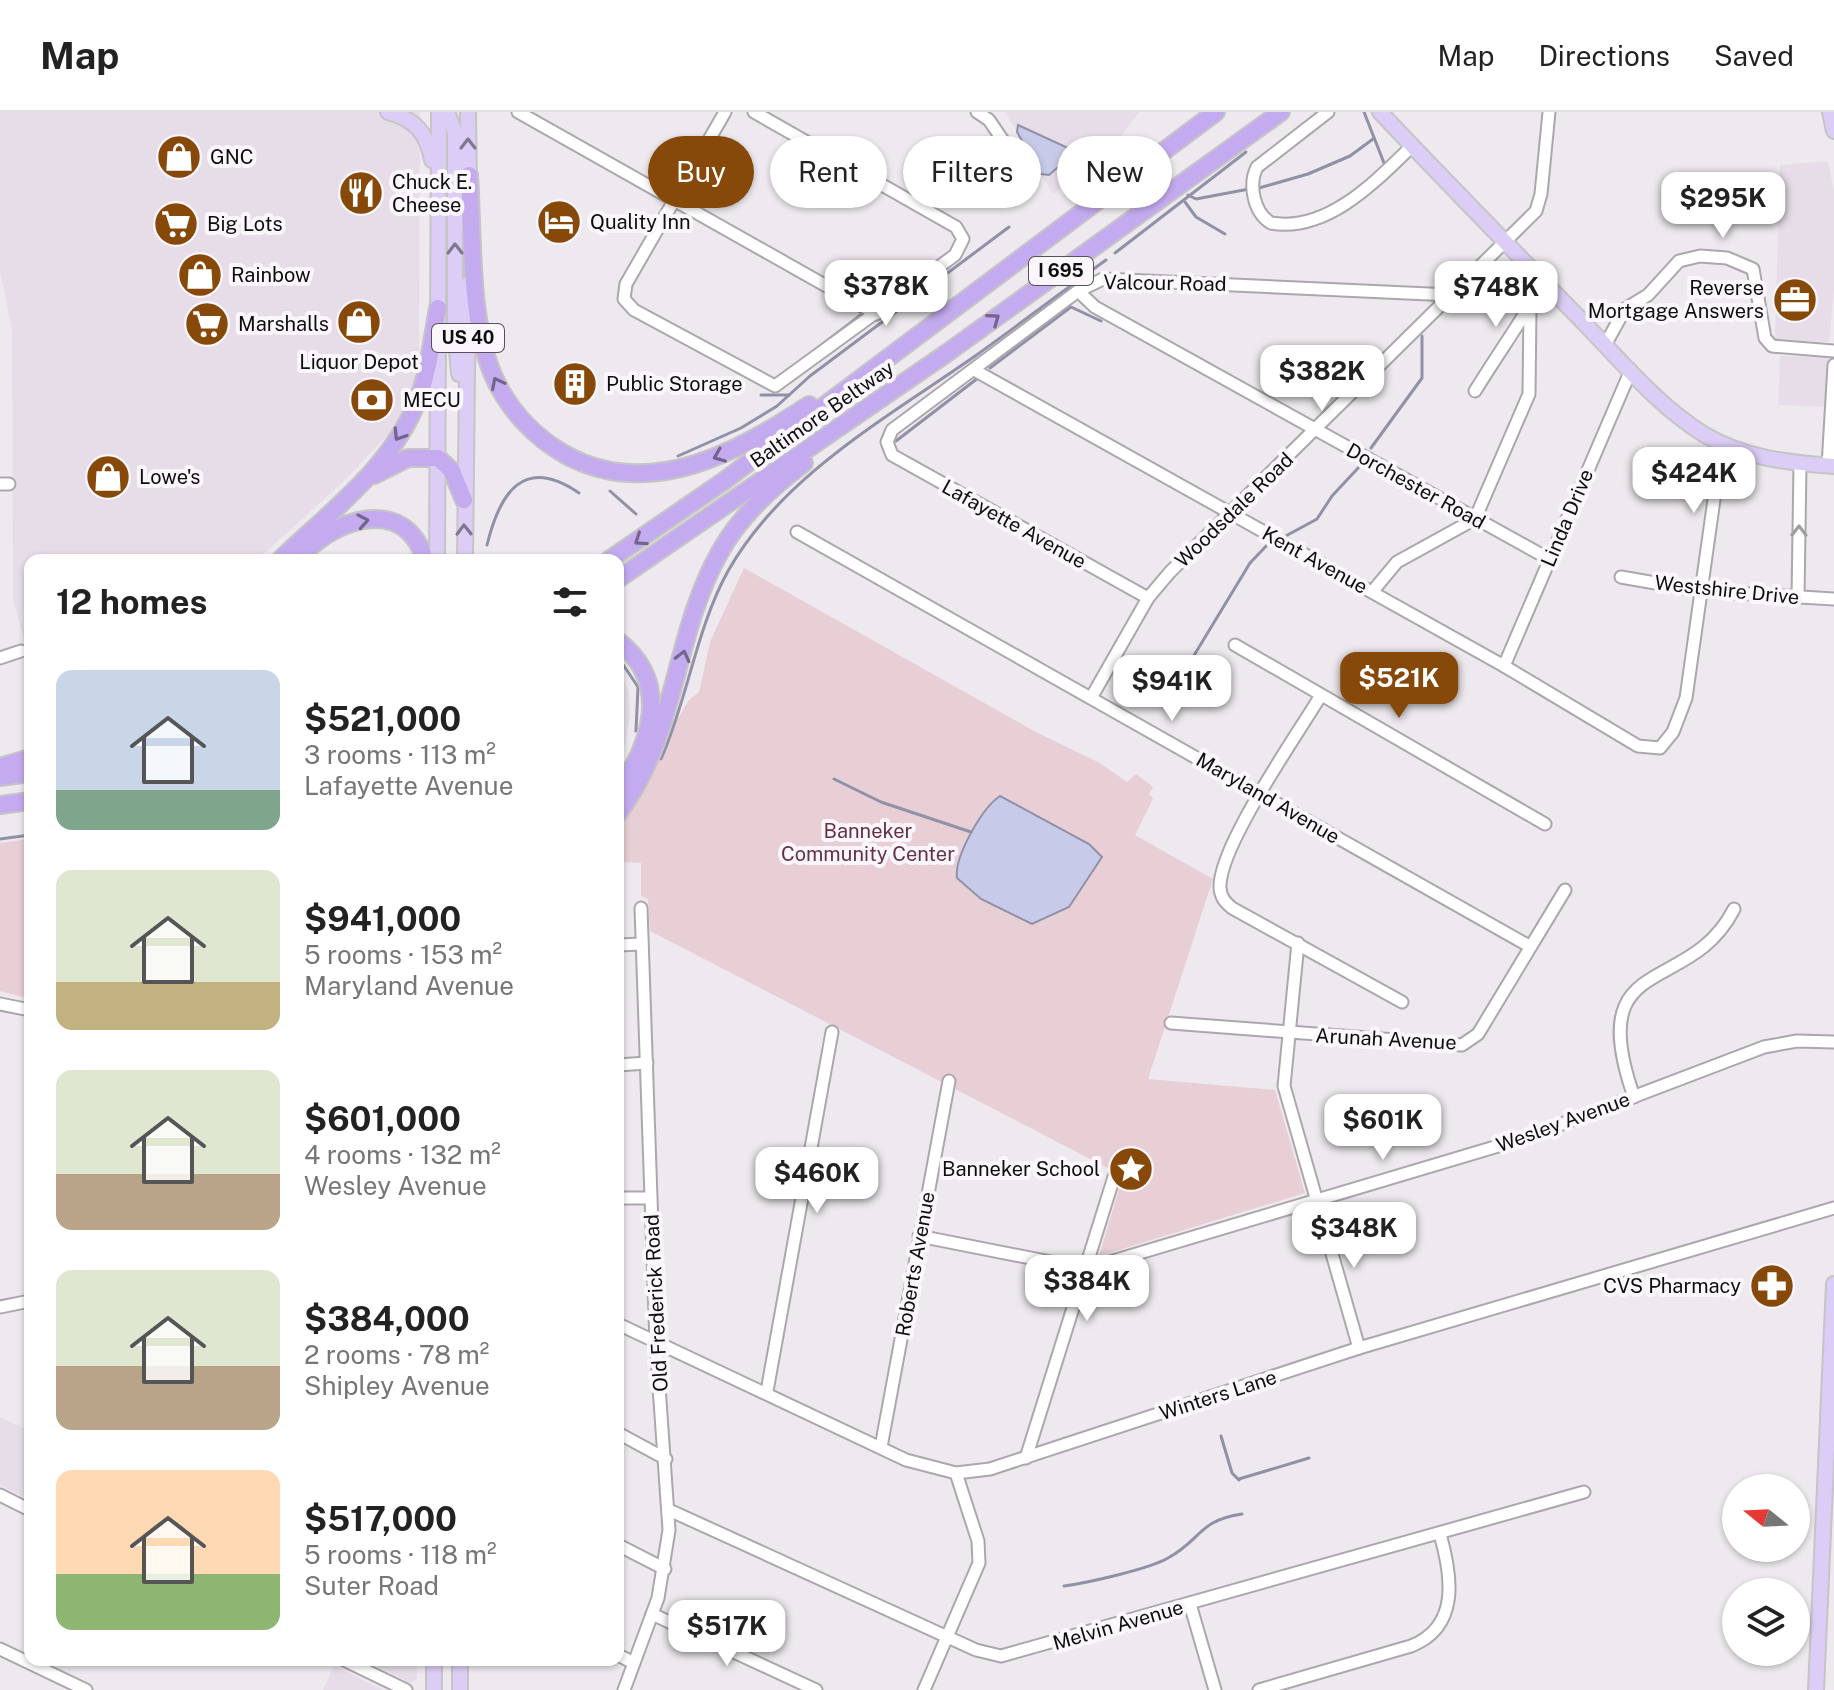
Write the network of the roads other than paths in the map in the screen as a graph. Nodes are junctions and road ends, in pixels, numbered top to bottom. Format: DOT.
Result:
graph roads {
  1 [pos="388,112"];
  2 [pos="439,112"];
  3 [pos="447,112"];
  4 [pos="468,112"];
  5 [pos="518,112"];
  6 [pos="725,112"];
  7 [pos="754,112"];
  8 [pos="977,112"];
  9 [pos="1216,112"];
  10 [pos="1281,112"];
  11 [pos="1328,112"];
  12 [pos="1380,112"];
  13 [pos="1549,112"];
  14 [pos="1830,112"];
  15 [pos="1834,131"];
  16 [pos="711,136"];
  17 [pos="1000,136"];
  18 [pos="1412,146"];
  19 [pos="469,175"];
  20 [pos="648,187"];
  21 [pos="439,202"];
  22 [pos="669,208"];
  23 [pos="686,208"];
  24 [pos="1505,242"];
  25 [pos="1544,282"];
  26 [pos="1078,291"];
  27 [pos="1451,295"];
  28 [pos="1530,307"];
  29 [pos="438,308"];
  30 [pos="951,311"];
  31 [pos="876,314"];
  32 [pos="1605,345"];
  33 [pos="1834,351"];
  34 [pos="947,353"];
  35 [pos="1834,365"];
  36 [pos="1631,370"];
  37 [pos="976,371"];
  38 [pos="1475,391"];
  39 [pos="467,421"];
  40 [pos="1316,430"];
  41 [pos="887,442"];
  42 [pos="1722,443"];
  43 [pos="438,458"];
  44 [pos="1800,464"];
  45 [pos="1831,466"];
  46 [pos="360,485"];
  47 [pos="464,500"];
  48 [pos="1231,513"];
  49 [pos="1475,519"];
  50 [pos="797,532"];
  51 [pos="286,554"];
  52 [pos="305,554"];
  53 [pos="422,554"];
  54 [pos="437,554"];
  55 [pos="465,554"];
  56 [pos="618,554"];
  57 [pos="1549,559"];
  58 [pos="624,575"];
  59 [pos="1621,577"];
  60 [pos="1701,591"];
  61 [pos="1372,592"];
  62 [pos="1148,598"];
  63 [pos="1798,598"];
  64 [pos="1834,599"];
  65 [pos="1235,645"];
  66 [pos="624,648"];
  67 [pos="21,651"];
  68 [pos="0,658"];
  69 [pos="1504,666"];
  70 [pos="1321,695"];
  71 [pos="1091,698"];
  72 [pos="24,760"];
  73 [pos="0,767"];
  74 [pos="24,774"];
  75 [pos="0,777"];
  76 [pos="624,781"];
  77 [pos="1261,794"];
  78 [pos="624,805"];
  79 [pos="1545,824"];
  80 [pos="1565,890"];
  81 [pos="641,908"];
  82 [pos="1734,909"];
  83 [pos="1298,943"];
  84 [pos="642,944"];
  85 [pos="624,945"];
  86 [pos="1529,946"];
  87 [pos="1402,1002"];
  88 [pos="0,1004"];
  89 [pos="24,1009"];
  90 [pos="1171,1023"];
  91 [pos="832,1032"];
  92 [pos="1287,1033"];
  93 [pos="1834,1042"];
  94 [pos="647,1063"];
  95 [pos="624,1065"];
  96 [pos="949,1081"];
  97 [pos="1634,1097"];
  98 [pos="1114,1177"];
  99 [pos="624,1198"];
  100 [pos="650,1198"];
  101 [pos="1315,1201"];
  102 [pos="1834,1208"];
  103 [pos="919,1236"];
  104 [pos="1086,1269"];
  105 [pos="1834,1284"];
  106 [pos="24,1302"];
  107 [pos="0,1307"];
  108 [pos="624,1327"];
  109 [pos="656,1343"];
  110 [pos="1359,1348"];
  111 [pos="767,1391"];
  112 [pos="1831,1419"];
  113 [pos="624,1436"];
  114 [pos="881,1447"];
  115 [pos="1026,1458"];
  116 [pos="666,1459"];
  117 [pos="956,1473"];
  118 [pos="1584,1492"];
  119 [pos="0,1495"];
  120 [pos="24,1507"];
  121 [pos="669,1510"];
  122 [pos="1440,1534"];
  123 [pos="624,1548"];
  124 [pos="665,1569"];
  125 [pos="1190,1604"];
  126 [pos="652,1614"];
  127 [pos="947,1638"];
  128 [pos="0,1649"];
  129 [pos="624,1658"];
  130 [pos="24,1660"];
  131 [pos="634,1663"];
  132 [pos="36,1666"];
  133 [pos="356,1666"];
  134 [pos="434,1666"];
  135 [pos="460,1666"];
  136 [pos="86,1690"];
  137 [pos="406,1690"];
  138 [pos="434,1690"];
  139 [pos="460,1690"];
  140 [pos="624,1690"];
  141 [pos="816,1690"];
  142 [pos="924,1690"];
  143 [pos="1215,1690"];
  144 [pos="1259,1690"];
  145 [pos="1816,1690"];
  1 -- 21 [label="main road"];
  2 -- 21 [label="main road, US 40"];
  39 -- 3 [label="main road, one-way"];
  19 -- 4 [label="main road, US 40, one-way"];
  5 -- 20 [label="street"];
  6 -- 16 [label="street"];
  7 -- 31 [label="street"];
  8 -- 17 [label="street"];
  9 -- 30 [label="highway, Baltimore Beltway / I 695"];
  34 -- 10 [label="highway, Baltimore Beltway / I 695, one-way"];
  11 -- 18 [label="street"];
  12 -- 18 [label="main road"];
  13 -- 24 [label="street, Woodsdale Road"];
  14 -- 15 [label="main road"];
  18 -- 24 [label="main road"];
  30 -- 19 [label="highway, one-way"];
  19 -- 39 [label="main road, US 40"];
  21 -- 29 [label="main road, US 40"];
  22 -- 31 [label="street"];
  23 -- 31 [label="street"];
  24 -- 25 [label="main road"];
  24 -- 27 [label="street, Woodsdale Road"];
  25 -- 28 [label="street"];
  25 -- 32 [label="main road"];
  26 -- 27 [label="street, Valcour Road"];
  26 -- 37 [label="street, Valcour Road"];
  26 -- 40 [label="street, Dorchester Road"];
  27 -- 40 [label="street, Woodsdale Road"];
  28 -- 38 [label="street"];
  28 -- 49 [label="street"];
  29 -- 43 [label="main road, US 40"];
  29 -- 46 [label="highway, one-way"];
  30 -- 56 [label="highway, Baltimore Beltway / I 695, one-way"];
  32 -- 33 [label="street"];
  32 -- 36 [label="main road"];
  34 -- 58 [label="highway, Baltimore Beltway / I 695"];
  78 -- 34 [label="highway, one-way"];
  35 -- 45 [label="street"];
  36 -- 42 [label="main road"];
  36 -- 57 [label="street, Linda Drive"];
  37 -- 41 [label="street, Valcour Road"];
  37 -- 48 [label="street, Kent Avenue"];
  39 -- 47 [label="main road, US 40"];
  40 -- 48 [label="street, Woodsdale Road"];
  40 -- 49 [label="street, Dorchester Road"];
  41 -- 62 [label="street, Lafayette Avenue"];
  42 -- 44 [label="main road"];
  42 -- 60 [label="street"];
  43 -- 46 [label="highway"];
  43 -- 47 [label="highway"];
  43 -- 54 [label="main road, US 40"];
  44 -- 45 [label="main road"];
  63 -- 44 [label="street, one-way"];
  46 -- 51 [label="highway"];
  55 -- 47 [label="main road, US 40, one-way"];
  48 -- 61 [label="street, Kent Avenue"];
  48 -- 62 [label="street, Woodsdale Road"];
  49 -- 57 [label="street, Dorchester Road"];
  49 -- 61 [label="street"];
  50 -- 71 [label="street, Maryland Avenue"];
  52 -- 53 [label="highway, one-way"];
  57 -- 69 [label="street, Linda Drive"];
  59 -- 60 [label="street, Westshire Drive"];
  60 -- 63 [label="street, Westshire Drive"];
  60 -- 69 [label="street, Kent Avenue"];
  61 -- 69 [label="street, Kent Avenue"];
  62 -- 71 [label="street, Woodsdale Road"];
  63 -- 64 [label="street, Westshire Drive"];
  65 -- 70 [label="street"];
  66 -- 76 [label="highway"];
  67 -- 68 [label="street"];
  70 -- 77 [label="street"];
  70 -- 79 [label="street"];
  71 -- 77 [label="street, Maryland Avenue"];
  72 -- 73 [label="highway"];
  74 -- 75 [label="highway"];
  77 -- 83 [label="street"];
  77 -- 86 [label="street, Maryland Avenue"];
  80 -- 86 [label="street, Arunah Avenue"];
  81 -- 84 [label="street, Old Frederick Road"];
  82 -- 97 [label="street"];
  83 -- 87 [label="street"];
  83 -- 92 [label="street"];
  84 -- 85 [label="street"];
  84 -- 94 [label="street, Old Frederick Road"];
  86 -- 92 [label="street, Arunah Avenue"];
  88 -- 89 [label="street"];
  90 -- 92 [label="street, Arunah Avenue"];
  91 -- 111 [label="street"];
  92 -- 101 [label="street"];
  93 -- 97 [label="street, Wesley Avenue"];
  94 -- 95 [label="street"];
  94 -- 100 [label="street, Old Frederick Road"];
  96 -- 103 [label="street, Roberts Avenue"];
  97 -- 101 [label="street, Wesley Avenue"];
  98 -- 104 [label="street"];
  99 -- 100 [label="street"];
  100 -- 109 [label="street, Old Frederick Road"];
  101 -- 104 [label="street, Wesley Avenue"];
  101 -- 110 [label="street"];
  102 -- 110 [label="street, Winters Lane"];
  103 -- 104 [label="street, Wesley Avenue"];
  103 -- 114 [label="street, Roberts Avenue"];
  104 -- 115 [label="street"];
  105 -- 112 [label="main road"];
  106 -- 107 [label="street"];
  108 -- 109 [label="street, Winters Lane"];
  109 -- 111 [label="street, Winters Lane"];
  109 -- 116 [label="street, Old Frederick Road"];
  110 -- 115 [label="street, Winters Lane"];
  111 -- 114 [label="street, Winters Lane"];
  112 -- 145 [label="main road"];
  113 -- 116 [label="street"];
  114 -- 117 [label="street, Winters Lane"];
  115 -- 117 [label="street, Winters Lane"];
  116 -- 121 [label="street, Old Frederick Road"];
  117 -- 127 [label="street"];
  118 -- 122 [label="street, Melvin Avenue"];
  119 -- 120 [label="street"];
  121 -- 124 [label="street, Old Frederick Road"];
  121 -- 127 [label="street, Melvin Avenue"];
  122 -- 125 [label="street, Melvin Avenue"];
  122 -- 144 [label="street"];
  123 -- 124 [label="street"];
  124 -- 126 [label="street, Old Frederick Road"];
  125 -- 127 [label="street, Melvin Avenue"];
  125 -- 143 [label="street"];
  126 -- 131 [label="street, Old Frederick Road"];
  126 -- 141 [label="street"];
  127 -- 142 [label="street"];
  128 -- 130 [label="street"];
  129 -- 131 [label="street"];
  131 -- 140 [label="street, Old Frederick Road"];
  132 -- 136 [label="street"];
  133 -- 137 [label="street"];
  134 -- 138 [label="main road"];
  135 -- 139 [label="main road"];
}
